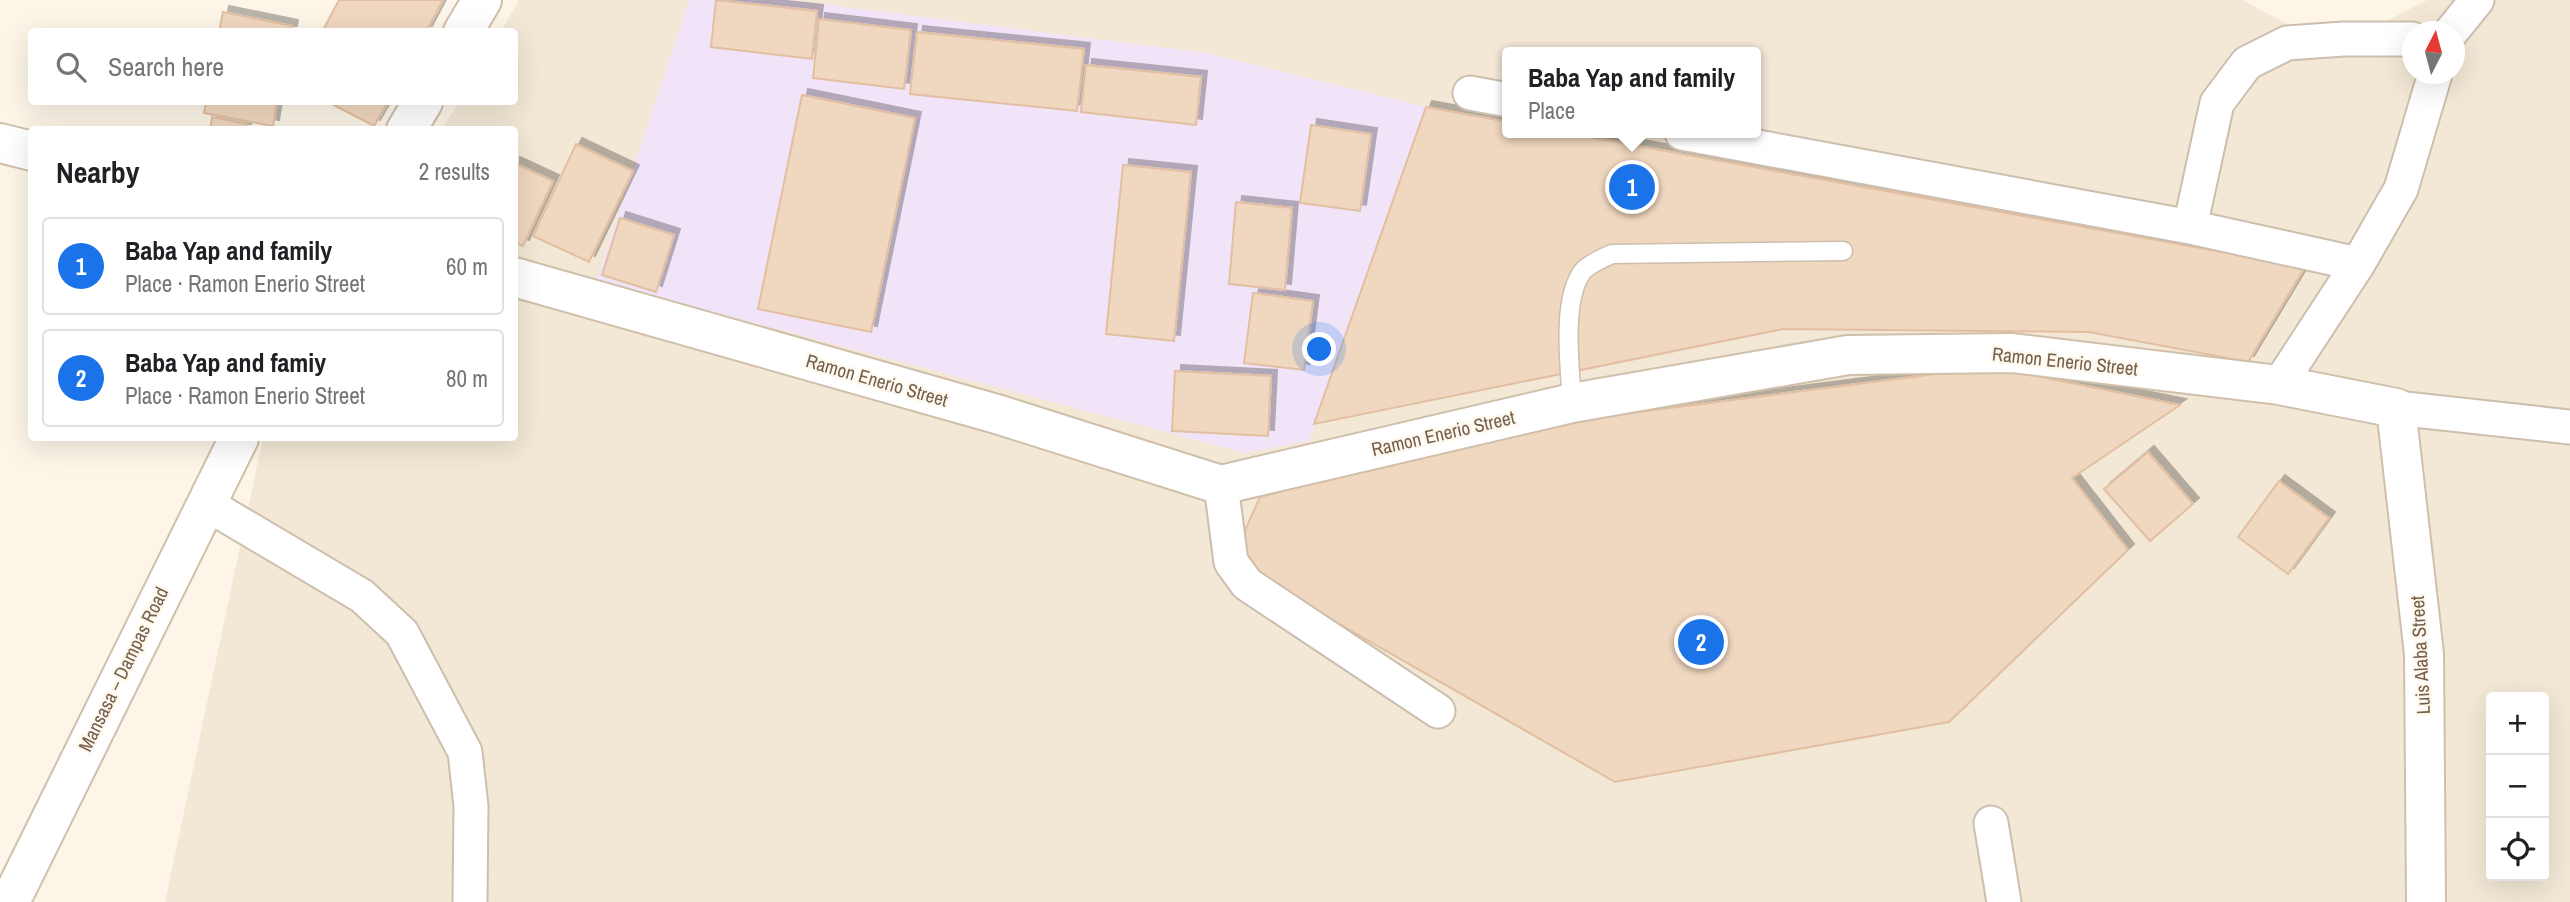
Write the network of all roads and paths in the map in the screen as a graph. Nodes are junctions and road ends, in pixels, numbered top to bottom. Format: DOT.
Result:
graph roads {
  1 [pos="482,0"];
  2 [pos="2477,0"];
  3 [pos="2460,21"];
  4 [pos="465,28"];
  5 [pos="2402,39"];
  6 [pos="2432,84"];
  7 [pos="1470,93"];
  8 [pos="1502,99"];
  9 [pos="420,105"];
  10 [pos="408,126"];
  11 [pos="1709,138"];
  12 [pos="0,143"];
  13 [pos="28,150"];
  14 [pos="2190,227"];
  15 [pos="1843,251"];
  16 [pos="2358,264"];
  17 [pos="518,278"];
  18 [pos="2279,385"];
  19 [pos="1572,403"];
  20 [pos="2396,408"];
  21 [pos="2570,427"];
  22 [pos="237,441"];
  23 [pos="1221,485"];
  24 [pos="205,503"];
  25 [pos="1438,711"];
  26 [pos="1991,823"];
  27 [pos="10,902"];
  28 [pos="470,902"];
  29 [pos="2004,902"];
  30 [pos="2426,902"];
  1 -- 4 [label="street"];
  2 -- 3 [label="street"];
  5 -- 14 [label="street"];
  6 -- 16 [label="street"];
  7 -- 8 [label="street"];
  9 -- 10 [label="street"];
  11 -- 14 [label="street"];
  12 -- 13 [label="street"];
  14 -- 16 [label="street"];
  15 -- 19 [label="lane"];
  16 -- 18 [label="street"];
  17 -- 23 [label="street, Ramon Enerio Street"];
  18 -- 19 [label="street, Ramon Enerio Street"];
  18 -- 20 [label="street, Ramon Enerio Street"];
  19 -- 23 [label="street, Ramon Enerio Street"];
  20 -- 21 [label="street"];
  20 -- 30 [label="street, Luis Alaba Street"];
  22 -- 24 [label="street, Mansasa – Dampas Road"];
  23 -- 25 [label="street"];
  24 -- 27 [label="street, Mansasa – Dampas Road"];
  24 -- 28 [label="street"];
  26 -- 29 [label="street"];
}
